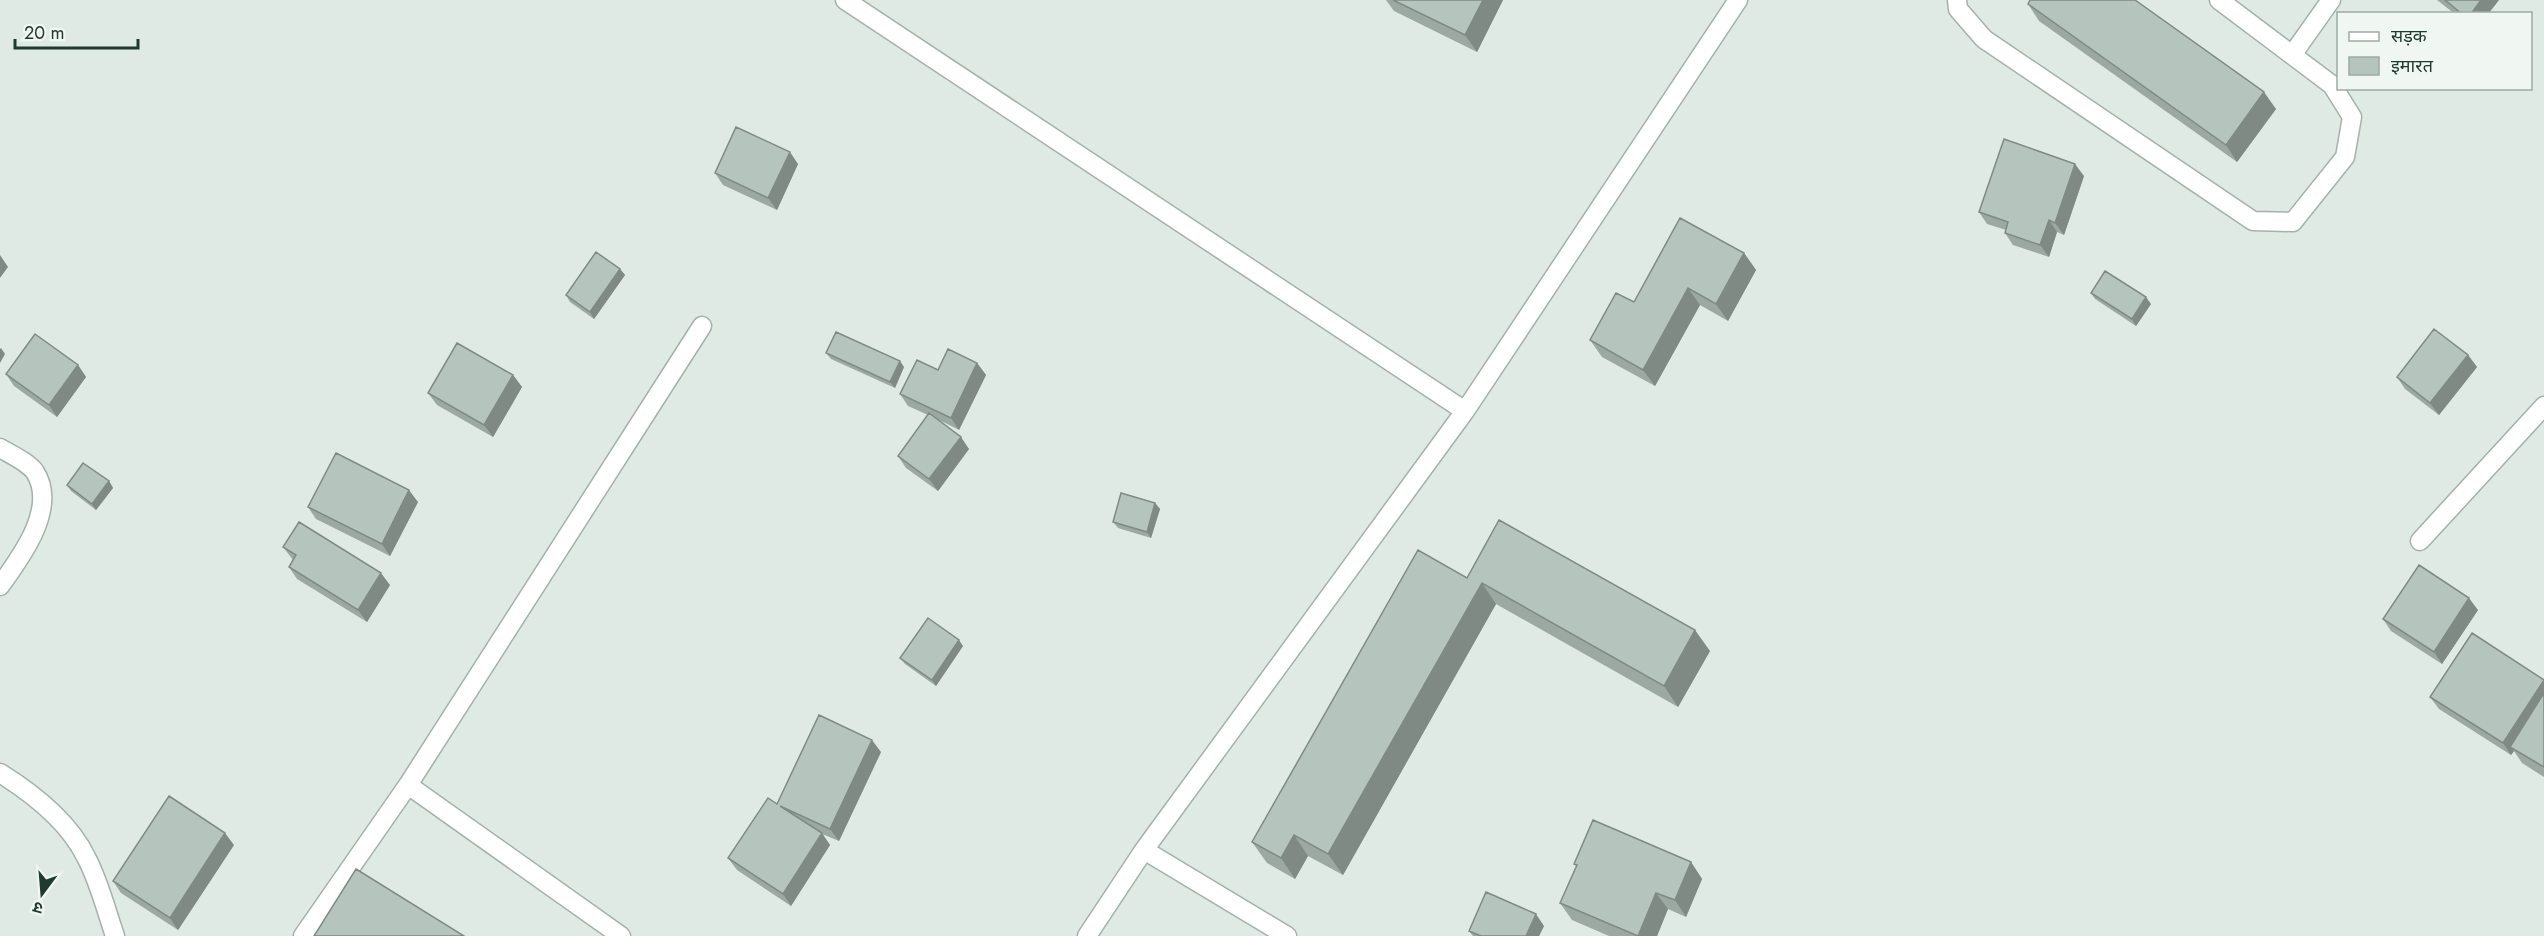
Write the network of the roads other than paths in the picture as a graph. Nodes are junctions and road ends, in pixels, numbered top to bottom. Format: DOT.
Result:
graph roads {
  1 [pos="845,0"];
  2 [pos="1738,0"];
  3 [pos="1957,0"];
  4 [pos="2219,0"];
  5 [pos="2331,0"];
  6 [pos="2292,55"];
  7 [pos="702,326"];
  8 [pos="2544,406"];
  9 [pos="1465,411"];
  10 [pos="0,448"];
  11 [pos="2420,541"];
  12 [pos="0,586"];
  13 [pos="0,773"];
  14 [pos="408,785"];
  15 [pos="1144,850"];
  16 [pos="116,936"];
  17 [pos="303,936"];
  18 [pos="621,936"];
  19 [pos="1087,936"];
  20 [pos="1287,936"];
  1 -- 9 [label="street"];
  2 -- 9 [label="street"];
  3 -- 6 [label="street"];
  4 -- 6 [label="street"];
  5 -- 6 [label="street"];
  7 -- 14 [label="street"];
  8 -- 11 [label="street"];
  9 -- 15 [label="street"];
  10 -- 12 [label="street"];
  13 -- 16 [label="street"];
  14 -- 17 [label="street"];
  14 -- 18 [label="street"];
  15 -- 19 [label="street"];
  15 -- 20 [label="street"];
}
